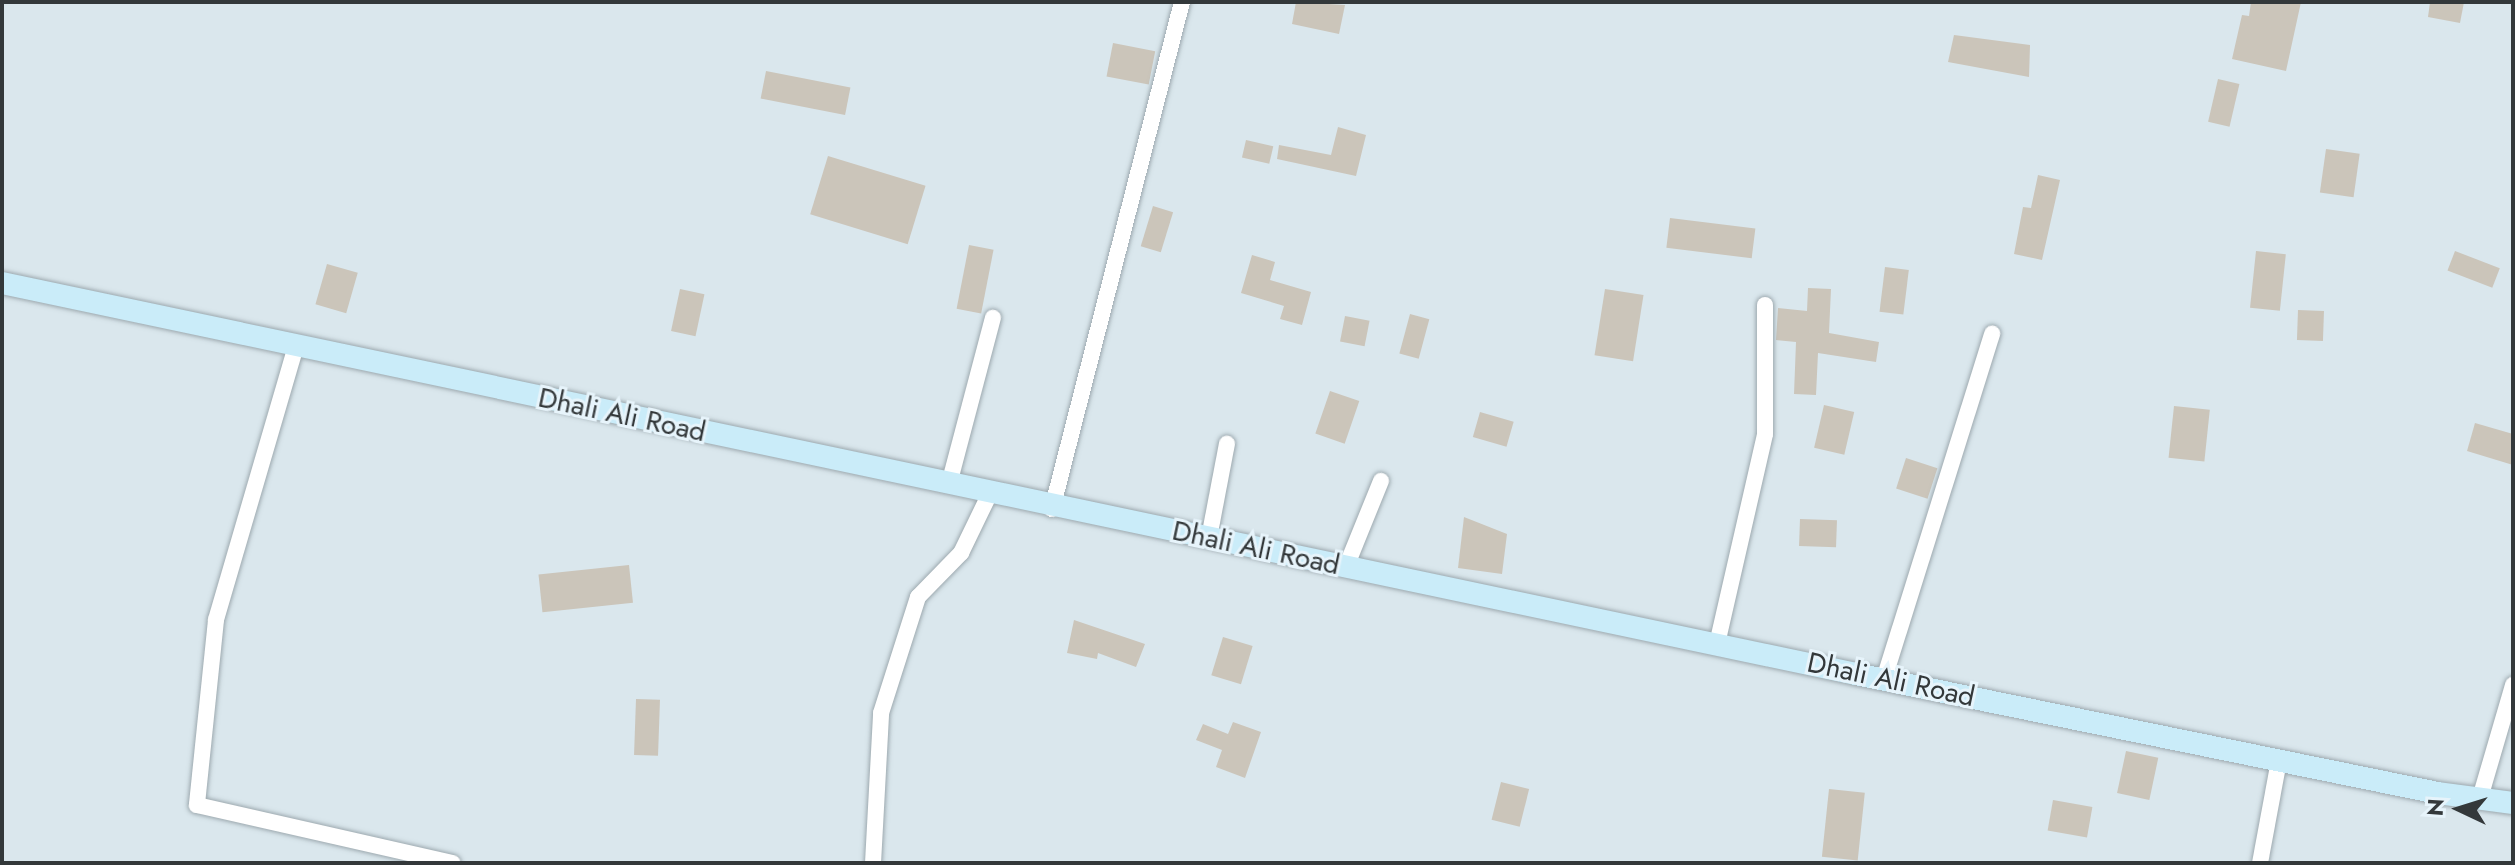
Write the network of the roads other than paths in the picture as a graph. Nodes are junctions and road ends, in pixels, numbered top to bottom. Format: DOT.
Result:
graph roads {
  1 [pos="1182,2"];
  2 [pos="2,283"];
  3 [pos="1765,305"];
  4 [pos="993,318"];
  5 [pos="1992,334"];
  6 [pos="296,346"];
  7 [pos="1227,444"];
  8 [pos="1381,481"];
  9 [pos="949,484"];
  10 [pos="990,493"];
  11 [pos="1052,507"];
  12 [pos="1209,538"];
  13 [pos="1346,567"];
  14 [pos="1717,644"];
  15 [pos="1884,679"];
  16 [pos="2513,685"];
  17 [pos="2279,760"];
  18 [pos="2480,798"];
  19 [pos="2513,803"];
  20 [pos="452,863"];
  21 [pos="873,863"];
  22 [pos="2260,863"];
  1 -- 11 [label="street"];
  2 -- 6 [label="street, Dhali Ali Road"];
  3 -- 14 [label="street"];
  4 -- 9 [label="street"];
  5 -- 15 [label="street"];
  6 -- 9 [label="street, Dhali Ali Road"];
  6 -- 20 [label="street"];
  7 -- 12 [label="street"];
  8 -- 13 [label="street"];
  9 -- 10 [label="street, Dhali Ali Road"];
  10 -- 11 [label="street, Dhali Ali Road"];
  10 -- 21 [label="street"];
  11 -- 12 [label="street, Dhali Ali Road"];
  12 -- 13 [label="street, Dhali Ali Road"];
  13 -- 14 [label="street, Dhali Ali Road"];
  14 -- 15 [label="street, Dhali Ali Road"];
  15 -- 17 [label="street, Dhali Ali Road"];
  16 -- 18 [label="street"];
  17 -- 18 [label="street, Dhali Ali Road"];
  17 -- 22 [label="street"];
  18 -- 19 [label="street, Dhali Ali Road"];
}
